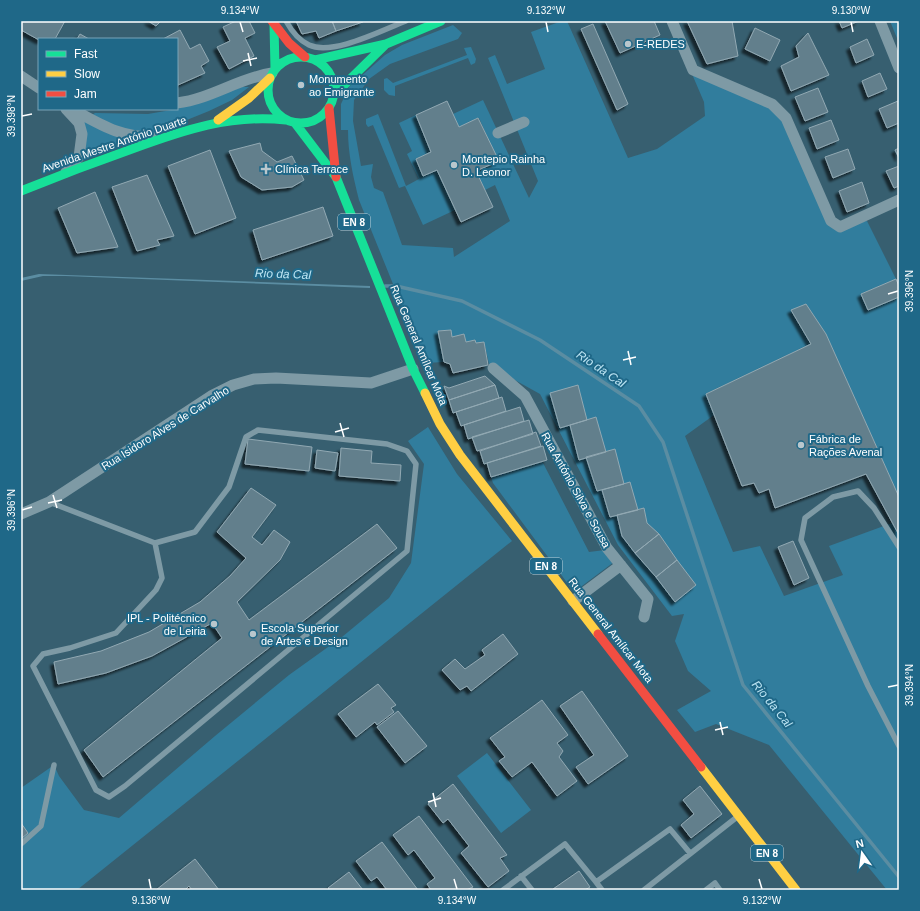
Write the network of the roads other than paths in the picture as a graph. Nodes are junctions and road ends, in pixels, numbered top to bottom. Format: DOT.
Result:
graph roads {
  1 [pos="286,21"];
  2 [pos="406,21"];
  3 [pos="441,21"];
  4 [pos="672,21"];
  5 [pos="880,21"];
  6 [pos="273,22"];
  7 [pos="386,44"];
  8 [pos="305,58"];
  9 [pos="315,60"];
  10 [pos="899,68"];
  11 [pos="273,74"];
  12 [pos="21,76"];
  13 [pos="38,87"];
  14 [pos="334,95"];
  15 [pos="178,103"];
  16 [pos="329,108"];
  17 [pos="67,110"];
  18 [pos="74,110"];
  19 [pos="286,120"];
  20 [pos="216,121"];
  21 [pos="524,122"];
  22 [pos="295,123"];
  23 [pos="498,133"];
  24 [pos="162,138"];
  25 [pos="66,172"];
  26 [pos="336,178"];
  27 [pos="21,191"];
  28 [pos="899,200"];
  29 [pos="493,368"];
  30 [pos="413,369"];
  31 [pos="48,502"];
  32 [pos="21,514"];
  33 [pos="155,543"];
  34 [pos="899,547"];
  35 [pos="621,565"];
  36 [pos="573,600"];
  37 [pos="644,617"];
  38 [pos="899,746"];
  39 [pos="54,765"];
  40 [pos="738,816"];
  41 [pos="21,844"];
  42 [pos="690,853"];
  43 [pos="521,876"];
  44 [pos="596,882"];
  45 [pos="503,890"];
  46 [pos="532,890"];
  47 [pos="602,890"];
  48 [pos="644,890"];
  49 [pos="706,890"];
  50 [pos="720,890"];
  51 [pos="796,890"];
  1 -- 2 [label="lane"];
  3 -- 7 [label="main road"];
  4 -- 28 [label="street"];
  5 -- 10 [label="street"];
  6 -- 8 [label="main road"];
  6 -- 11 [label="main road"];
  7 -- 9 [label="main road"];
  7 -- 14 [label="main road"];
  8 -- 9 [label="main road"];
  8 -- 11 [label="main road"];
  9 -- 14 [label="main road"];
  11 -- 15 [label="street"];
  11 -- 19 [label="main road"];
  11 -- 20 [label="main road"];
  12 -- 13 [label="street"];
  14 -- 16 [label="main road"];
  16 -- 22 [label="main road"];
  16 -- 26 [label="main road"];
  17 -- 25 [label="street"];
  18 -- 24 [label="street"];
  19 -- 20 [label="main road"];
  19 -- 22 [label="main road"];
  20 -- 24 [label="main road, Avenida Mestre António Duarte"];
  21 -- 23 [label="street"];
  22 -- 26 [label="main road"];
  24 -- 25 [label="main road, Avenida Mestre António Duarte"];
  25 -- 27 [label="main road, Avenida Mestre António Duarte"];
  26 -- 30 [label="main road, Rua General Amílcar Mota / EN 8"];
  29 -- 35 [label="street, Rua António Silva e Sousa"];
  30 -- 31 [label="street, Rua Isidoro Alves de Carvalho"];
  30 -- 36 [label="main road, Rua General Amílcar Mota / EN 8"];
  31 -- 32 [label="street, Rua Isidoro Alves de Carvalho"];
  31 -- 33 [label="lane"];
  33 -- 33 [label="lane"];
  34 -- 38 [label="lane"];
  35 -- 36 [label="street"];
  35 -- 37 [label="street, Rua António Silva e Sousa"];
  36 -- 40 [label="main road, Rua General Amílcar Mota / EN 8"];
  39 -- 41 [label="lane"];
  40 -- 42 [label="lane"];
  40 -- 51 [label="main road, Rua General Amílcar Mota / EN 8"];
  42 -- 44 [label="lane"];
  42 -- 48 [label="lane"];
  43 -- 44 [label="lane"];
  43 -- 45 [label="lane"];
  43 -- 46 [label="lane"];
  44 -- 47 [label="lane"];
  49 -- 50 [label="lane"];
}
